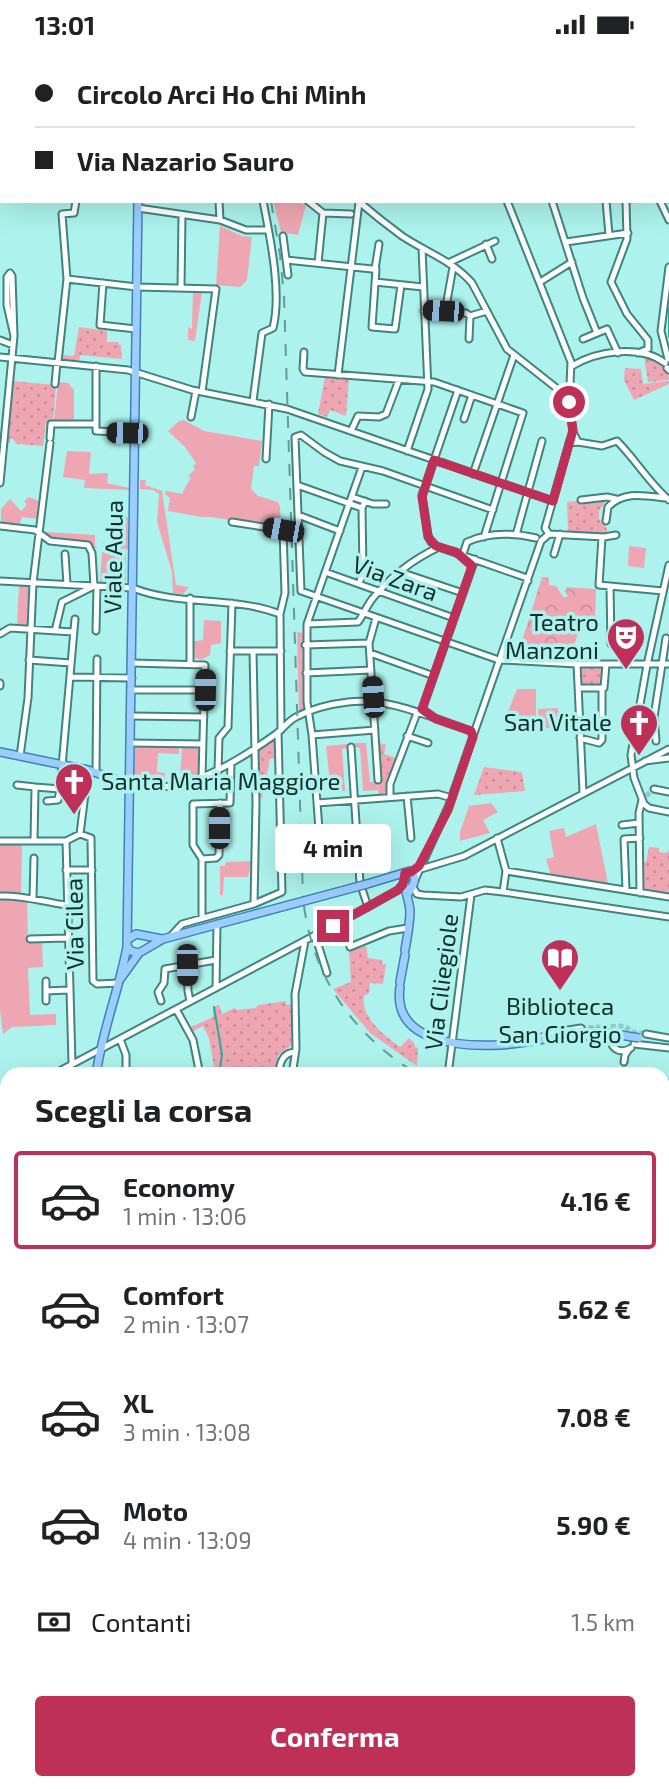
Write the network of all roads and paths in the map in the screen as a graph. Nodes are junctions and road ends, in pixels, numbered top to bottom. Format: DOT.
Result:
graph roads {
  1 [pos="76,203"];
  2 [pos="219,203"];
  3 [pos="263,203"];
  4 [pos="310,203"];
  5 [pos="358,203"];
  6 [pos="359,203"];
  7 [pos="508,203"];
  8 [pos="553,203"];
  9 [pos="606,203"];
  10 [pos="626,203"];
  11 [pos="661,203"];
  12 [pos="138,205"];
  13 [pos="323,213"];
  14 [pos="351,214"];
  15 [pos="182,215"];
  16 [pos="220,220"];
  17 [pos="669,220"];
  18 [pos="268,230"];
  19 [pos="628,233"];
  20 [pos="609,235"];
  21 [pos="283,236"];
  22 [pos="495,240"];
  23 [pos="566,242"];
  24 [pos="379,243"];
  25 [pos="486,244"];
  26 [pos="422,248"];
  27 [pos="492,259"];
  28 [pos="286,260"];
  29 [pos="318,263"];
  30 [pos="572,263"];
  31 [pos="451,265"];
  32 [pos="350,267"];
  33 [pos="669,267"];
  34 [pos="374,269"];
  35 [pos="288,275"];
  36 [pos="67,279"];
  37 [pos="375,282"];
  38 [pos="540,282"];
  39 [pos="103,283"];
  40 [pos="181,285"];
  41 [pos="401,285"];
  42 [pos="137,287"];
  43 [pos="423,287"];
  44 [pos="9,296"];
  45 [pos="424,311"];
  46 [pos="487,311"];
  47 [pos="445,312"];
  48 [pos="470,316"];
  49 [pos="136,329"];
  50 [pos="597,333"];
  51 [pos="469,339"];
  52 [pos="583,339"];
  53 [pos="0,340"];
  54 [pos="13,345"];
  55 [pos="304,352"];
  56 [pos="618,353"];
  57 [pos="638,353"];
  58 [pos="514,355"];
  59 [pos="0,357"];
  60 [pos="11,358"];
  61 [pos="57,362"];
  62 [pos="668,364"];
  63 [pos="96,366"];
  64 [pos="572,366"];
  65 [pos="136,373"];
  66 [pos="338,375"];
  67 [pos="399,380"];
  68 [pos="426,381"];
  69 [pos="55,384"];
  70 [pos="458,390"];
  71 [pos="199,391"];
  72 [pos="0,394"];
  73 [pos="8,394"];
  74 [pos="472,395"];
  75 [pos="569,398"];
  76 [pos="253,401"];
  77 [pos="265,404"];
  78 [pos="498,404"];
  79 [pos="191,417"];
  80 [pos="464,419"];
  81 [pos="95,424"];
  82 [pos="573,430"];
  83 [pos="351,431"];
  84 [pos="135,433"];
  85 [pos="542,441"];
  86 [pos="578,442"];
  87 [pos="569,443"];
  88 [pos="407,451"];
  89 [pos="266,459"];
  90 [pos="434,460"];
  91 [pos="1,466"];
  92 [pos="362,467"];
  93 [pos="0,474"];
  94 [pos="473,474"];
  95 [pos="415,482"];
  96 [pos="0,483"];
  97 [pos="502,483"];
  98 [pos="297,485"];
  99 [pos="424,486"];
  100 [pos="527,492"];
  101 [pos="422,498"];
  102 [pos="616,499"];
  103 [pos="668,499"];
  104 [pos="351,500"];
  105 [pos="581,500"];
  106 [pos="553,501"];
  107 [pos="386,504"];
  108 [pos="363,505"];
  109 [pos="492,510"];
  110 [pos="298,515"];
  111 [pos="232,521"];
  112 [pos="606,521"];
  113 [pos="0,526"];
  114 [pos="340,531"];
  115 [pos="39,533"];
  116 [pos="549,534"];
  117 [pos="560,534"];
  118 [pos="516,535"];
  119 [pos="616,535"];
  120 [pos="484,537"];
  121 [pos="603,537"];
  122 [pos="536,538"];
  123 [pos="470,541"];
  124 [pos="439,547"];
  125 [pos="459,553"];
  126 [pos="65,554"];
  127 [pos="554,554"];
  128 [pos="474,558"];
  129 [pos="669,565"];
  130 [pos="472,566"];
  131 [pos="325,572"];
  132 [pos="400,572"];
  133 [pos="528,579"];
  134 [pos="0,581"];
  135 [pos="33,583"];
  136 [pos="67,584"];
  137 [pos="359,584"];
  138 [pos="95,586"];
  139 [pos="133,587"];
  140 [pos="610,587"];
  141 [pos="379,591"];
  142 [pos="663,591"];
  143 [pos="463,593"];
  144 [pos="150,594"];
  145 [pos="316,596"];
  146 [pos="133,597"];
  147 [pos="190,598"];
  148 [pos="232,603"];
  149 [pos="363,613"];
  150 [pos="280,614"];
  151 [pos="376,618"];
  152 [pos="454,618"];
  153 [pos="75,619"];
  154 [pos="307,624"];
  155 [pos="30,629"];
  156 [pos="55,631"];
  157 [pos="96,631"];
  158 [pos="74,632"];
  159 [pos="0,634"];
  160 [pos="653,637"];
  161 [pos="668,638"];
  162 [pos="446,642"];
  163 [pos="369,643"];
  164 [pos="305,645"];
  165 [pos="611,645"];
  166 [pos="230,651"];
  167 [pos="253,651"];
  168 [pos="281,651"];
  169 [pos="666,652"];
  170 [pos="370,653"];
  171 [pos="96,659"];
  172 [pos="29,660"];
  173 [pos="499,661"];
  174 [pos="71,663"];
  175 [pos="132,663"];
  176 [pos="190,664"];
  177 [pos="578,664"];
  178 [pos="606,664"];
  179 [pos="669,664"];
  180 [pos="646,665"];
  181 [pos="660,665"];
  182 [pos="371,670"];
  183 [pos="306,673"];
  184 [pos="434,676"];
  185 [pos="70,677"];
  186 [pos="96,678"];
  187 [pos="132,678"];
  188 [pos="578,688"];
  189 [pos="601,689"];
  190 [pos="131,690"];
  191 [pos="205,690"];
  192 [pos="373,701"];
  193 [pos="309,712"];
  194 [pos="417,713"];
  195 [pos="130,716"];
  196 [pos="204,717"];
  197 [pos="281,719"];
  198 [pos="436,719"];
  199 [pos="287,724"];
  200 [pos="375,730"];
  201 [pos="280,731"];
  202 [pos="349,732"];
  203 [pos="312,734"];
  204 [pos="472,734"];
  205 [pos="407,736"];
  206 [pos="580,739"];
  207 [pos="130,743"];
  208 [pos="428,743"];
  209 [pos="203,744"];
  210 [pos="255,748"];
  211 [pos="669,748"];
  212 [pos="0,752"];
  213 [pos="659,754"];
  214 [pos="20,756"];
  215 [pos="669,758"];
  216 [pos="644,761"];
  217 [pos="231,763"];
  218 [pos="64,764"];
  219 [pos="632,768"];
  220 [pos="92,771"];
  221 [pos="218,771"];
  222 [pos="202,777"];
  223 [pos="378,780"];
  224 [pos="129,784"];
  225 [pos="17,785"];
  226 [pos="35,787"];
  227 [pos="60,789"];
  228 [pos="654,789"];
  229 [pos="583,792"];
  230 [pos="669,792"];
  231 [pos="407,796"];
  232 [pos="390,797"];
  233 [pos="452,798"];
  234 [pos="643,798"];
  235 [pos="355,800"];
  236 [pos="47,801"];
  237 [pos="220,803"];
  238 [pos="317,803"];
  239 [pos="669,812"];
  240 [pos="639,823"];
  241 [pos="622,825"];
  242 [pos="80,834"];
  243 [pos="411,838"];
  244 [pos="497,838"];
  245 [pos="640,838"];
  246 [pos="0,841"];
  247 [pos="34,841"];
  248 [pos="66,841"];
  249 [pos="320,843"];
  250 [pos="358,849"];
  251 [pos="337,850"];
  252 [pos="425,856"];
  253 [pos="34,858"];
  254 [pos="202,859"];
  255 [pos="421,869"];
  256 [pos="66,870"];
  257 [pos="92,870"];
  258 [pos="506,871"];
  259 [pos="363,882"];
  260 [pos="408,883"];
  261 [pos="626,890"];
  262 [pos="503,892"];
  263 [pos="640,893"];
  264 [pos="0,895"];
  265 [pos="471,895"];
  266 [pos="669,897"];
  267 [pos="33,899"];
  268 [pos="254,904"];
  269 [pos="66,905"];
  270 [pos="368,907"];
  271 [pos="127,913"];
  272 [pos="669,917"];
  273 [pos="202,918"];
  274 [pos="217,924"];
  275 [pos="188,926"];
  276 [pos="408,928"];
  277 [pos="140,935"];
  278 [pos="315,935"];
  279 [pos="67,938"];
  280 [pos="166,938"];
  281 [pos="30,939"];
  282 [pos="305,941"];
  283 [pos="127,943"];
  284 [pos="350,947"];
  285 [pos="142,951"];
  286 [pos="216,960"];
  287 [pos="187,965"];
  288 [pos="327,973"];
  289 [pos="46,981"];
  290 [pos="120,981"];
  291 [pos="216,987"];
  292 [pos="68,990"];
  293 [pos="46,991"];
  294 [pos="46,1001"];
  295 [pos="161,1001"];
  296 [pos="190,1001"];
  297 [pos="176,1009"];
  298 [pos="581,1028"];
  299 [pos="103,1032"];
  300 [pos="561,1036"];
  301 [pos="669,1038"];
  302 [pos="120,1039"];
  303 [pos="540,1039"];
  304 [pos="637,1041"];
  305 [pos="113,1042"];
  306 [pos="452,1042"];
  307 [pos="669,1048"];
  308 [pos="98,1050"];
  309 [pos="617,1050"];
  310 [pos="295,1052"];
  311 [pos="85,1058"];
  312 [pos="72,1064"];
  313 [pos="67,1067"];
  314 [pos="94,1067"];
  315 [pos="96,1067"];
  316 [pos="126,1067"];
  317 [pos="199,1067"];
  318 [pos="280,1067"];
  319 [pos="293,1067"];
  320 [pos="449,1067"];
  1 -- 36 [label="street"];
  2 -- 16 [label="street"];
  3 -- 18 [label="street"];
  4 -- 13 [label="street"];
  5 -- 32 [label="street"];
  6 -- 26 [label="street"];
  7 -- 38 [label="street"];
  8 -- 23 [label="street"];
  9 -- 20 [label="street"];
  10 -- 19 [label="street"];
  11 -- 17 [label="street"];
  12 -- 15 [label="street"];
  12 -- 42 [label="main road, Viale Adua"];
  13 -- 14 [label="street"];
  13 -- 29 [label="street"];
  15 -- 16 [label="street"];
  15 -- 40 [label="street"];
  16 -- 18 [label="street"];
  18 -- 76 [label="street"];
  19 -- 20 [label="street"];
  19 -- 57 [label="street"];
  20 -- 23 [label="street"];
  21 -- 28 [label="street"];
  22 -- 25 [label="street"];
  23 -- 30 [label="street"];
  24 -- 34 [label="street"];
  25 -- 27 [label="street"];
  25 -- 31 [label="street"];
  26 -- 31 [label="street"];
  26 -- 43 [label="street"];
  28 -- 29 [label="street"];
  28 -- 35 [label="street"];
  29 -- 32 [label="street"];
  30 -- 38 [label="street"];
  30 -- 50 [label="street"];
  31 -- 46 [label="street"];
  31 -- 47 [label="street"];
  32 -- 34 [label="street"];
  32 -- 66 [label="street"];
  33 -- 62 [label="street"];
  34 -- 37 [label="street"];
  36 -- 39 [label="street"];
  36 -- 61 [label="street"];
  37 -- 41 [label="street"];
  37 -- 41 [label="street"];
  38 -- 64 [label="street"];
  39 -- 42 [label="street"];
  39 -- 49 [label="street"];
  40 -- 42 [label="street"];
  40 -- 71 [label="street"];
  41 -- 43 [label="street"];
  42 -- 49 [label="main road, Viale Adua"];
  43 -- 45 [label="street"];
  44 -- 54 [label="street"];
  45 -- 47 [label="street"];
  45 -- 68 [label="street"];
  46 -- 48 [label="street"];
  46 -- 58 [label="street"];
  47 -- 48 [label="street"];
  48 -- 51 [label="street"];
  49 -- 65 [label="main road, Viale Adua"];
  50 -- 52 [label="street"];
  50 -- 56 [label="street"];
  53 -- 54 [label="street"];
  54 -- 60 [label="street"];
  55 -- 66 [label="street"];
  56 -- 57 [label="street"];
  56 -- 64 [label="street"];
  57 -- 62 [label="street"];
  58 -- 75 [label="street"];
  58 -- 78 [label="street"];
  59 -- 60 [label="street"];
  60 -- 61 [label="street"];
  60 -- 73 [label="street"];
  61 -- 63 [label="street"];
  61 -- 69 [label="street"];
  63 -- 65 [label="street"];
  63 -- 81 [label="street"];
  64 -- 75 [label="street"];
  65 -- 71 [label="street"];
  65 -- 84 [label="main road, Viale Adua"];
  66 -- 67 [label="street"];
  67 -- 68 [label="street"];
  67 -- 83 [label="street"];
  68 -- 70 [label="street"];
  68 -- 88 [label="street"];
  70 -- 74 [label="street"];
  70 -- 90 [label="street"];
  71 -- 76 [label="street"];
  71 -- 79 [label="street"];
  72 -- 73 [label="street"];
  73 -- 91 [label="street"];
  74 -- 78 [label="street"];
  74 -- 80 [label="street"];
  75 -- 82 [label="street"];
  76 -- 77 [label="street"];
  77 -- 83 [label="street"];
  77 -- 89 [label="street"];
  78 -- 94 [label="street"];
  78 -- 97 [label="street"];
  81 -- 84 [label="street"];
  81 -- 115 [label="street"];
  82 -- 86 [label="street"];
  82 -- 87 [label="street"];
  83 -- 88 [label="street"];
  84 -- 139 [label="main road, Viale Adua"];
  85 -- 100 [label="street"];
  86 -- 87 [label="street"];
  86 -- 103 [label="street"];
  87 -- 106 [label="street"];
  88 -- 90 [label="street"];
  90 -- 94 [label="street"];
  90 -- 99 [label="street"];
  91 -- 93 [label="street"];
  92 -- 95 [label="street"];
  92 -- 98 [label="street"];
  92 -- 104 [label="street"];
  93 -- 96 [label="street"];
  94 -- 97 [label="street"];
  95 -- 99 [label="street"];
  95 -- 101 [label="street"];
  97 -- 100 [label="street"];
  97 -- 109 [label="street"];
  98 -- 104 [label="street"];
  98 -- 110 [label="street"];
  99 -- 101 [label="street"];
  99 -- 109 [label="street"];
  100 -- 106 [label="street"];
  100 -- 118 [label="street"];
  101 -- 124 [label="street"];
  102 -- 103 [label="street"];
  102 -- 105 [label="street"];
  102 -- 112 [label="street"];
  104 -- 108 [label="street"];
  104 -- 114 [label="street"];
  106 -- 116 [label="street"];
  107 -- 108 [label="street"];
  108 -- 137 [label="street"];
  109 -- 120 [label="street"];
  110 -- 114 [label="street"];
  110 -- 145 [label="street"];
  111 -- 150 [label="street"];
  113 -- 115 [label="street"];
  114 -- 131 [label="street"];
  115 -- 135 [label="street"];
  115 -- 138 [label="street"];
  116 -- 117 [label="street"];
  116 -- 133 [label="street"];
  117 -- 121 [label="street"];
  117 -- 127 [label="street"];
  118 -- 120 [label="street"];
  118 -- 122 [label="street"];
  119 -- 121 [label="street"];
  120 -- 123 [label="street"];
  121 -- 140 [label="street"];
  123 -- 125 [label="street"];
  123 -- 128 [label="street"];
  124 -- 125 [label="street"];
  124 -- 132 [label="street"];
  125 -- 128 [label="street"];
  125 -- 130 [label="street"];
  126 -- 136 [label="street"];
  128 -- 130 [label="street"];
  128 -- 133 [label="street"];
  129 -- 142 [label="street"];
  130 -- 143 [label="street"];
  131 -- 137 [label="street, Via Zara"];
  131 -- 145 [label="street"];
  132 -- 141 [label="street"];
  132 -- 143 [label="street"];
  133 -- 173 [label="street"];
  134 -- 135 [label="street"];
  135 -- 136 [label="street"];
  135 -- 155 [label="street"];
  136 -- 138 [label="street"];
  137 -- 141 [label="street, Via Zara"];
  138 -- 139 [label="street"];
  138 -- 156 [label="street"];
  138 -- 157 [label="street"];
  139 -- 144 [label="street"];
  139 -- 146 [label="main road, Viale Adua"];
  140 -- 142 [label="street"];
  140 -- 165 [label="street"];
  141 -- 149 [label="street"];
  141 -- 152 [label="street, Via Zara"];
  142 -- 160 [label="street"];
  143 -- 152 [label="street"];
  144 -- 146 [label="street"];
  144 -- 147 [label="street"];
  145 -- 149 [label="street"];
  145 -- 154 [label="street"];
  146 -- 175 [label="main road, Viale Adua"];
  147 -- 148 [label="street"];
  147 -- 176 [label="street"];
  148 -- 150 [label="street"];
  148 -- 166 [label="street"];
  149 -- 151 [label="street"];
  149 -- 154 [label="street"];
  150 -- 168 [label="street"];
  151 -- 162 [label="street"];
  151 -- 163 [label="street"];
  152 -- 162 [label="street"];
  153 -- 158 [label="street"];
  154 -- 164 [label="street"];
  155 -- 156 [label="street"];
  155 -- 159 [label="street"];
  155 -- 172 [label="street"];
  156 -- 158 [label="street"];
  158 -- 174 [label="street"];
  160 -- 161 [label="street"];
  160 -- 180 [label="street"];
  161 -- 169 [label="street"];
  162 -- 173 [label="street"];
  162 -- 184 [label="street"];
  163 -- 164 [label="street"];
  163 -- 170 [label="street"];
  164 -- 183 [label="street"];
  166 -- 167 [label="street"];
  166 -- 221 [label="street"];
  167 -- 168 [label="street"];
  167 -- 210 [label="street"];
  168 -- 197 [label="street"];
  169 -- 181 [label="street"];
  170 -- 182 [label="street"];
  170 -- 184 [label="street"];
  171 -- 186 [label="street"];
  172 -- 174 [label="street"];
  172 -- 214 [label="street"];
  173 -- 177 [label="street"];
  173 -- 204 [label="street"];
  174 -- 185 [label="street"];
  175 -- 176 [label="street"];
  175 -- 187 [label="main road, Viale Adua"];
  176 -- 191 [label="street"];
  177 -- 178 [label="street"];
  177 -- 188 [label="street"];
  178 -- 180 [label="street"];
  178 -- 189 [label="street"];
  179 -- 181 [label="street"];
  180 -- 181 [label="street"];
  180 -- 219 [label="street"];
  181 -- 213 [label="street"];
  182 -- 183 [label="street"];
  182 -- 192 [label="street"];
  183 -- 193 [label="street"];
  184 -- 198 [label="street"];
  185 -- 186 [label="street"];
  185 -- 218 [label="street"];
  186 -- 187 [label="street"];
  186 -- 220 [label="street"];
  187 -- 190 [label="main road, Viale Adua"];
  188 -- 189 [label="street"];
  188 -- 206 [label="street"];
  189 -- 206 [label="street"];
  190 -- 191 [label="street"];
  190 -- 195 [label="main road, Viale Adua"];
  191 -- 196 [label="street"];
  192 -- 193 [label="street"];
  192 -- 194 [label="street"];
  192 -- 200 [label="street"];
  193 -- 199 [label="street"];
  193 -- 203 [label="street"];
  194 -- 198 [label="street"];
  194 -- 205 [label="street"];
  195 -- 196 [label="street"];
  195 -- 207 [label="main road, Viale Adua"];
  196 -- 209 [label="street"];
  197 -- 199 [label="street"];
  197 -- 201 [label="street"];
  198 -- 204 [label="street"];
  199 -- 201 [label="street"];
  200 -- 202 [label="street"];
  200 -- 223 [label="street"];
  201 -- 210 [label="street"];
  201 -- 268 [label="street"];
  202 -- 203 [label="street"];
  202 -- 235 [label="street"];
  203 -- 238 [label="street"];
  204 -- 233 [label="street"];
  205 -- 208 [label="street"];
  205 -- 232 [label="street"];
  206 -- 229 [label="street"];
  207 -- 209 [label="street"];
  207 -- 224 [label="main road, Viale Adua"];
  209 -- 222 [label="street"];
  210 -- 217 [label="street"];
  210 -- 268 [label="street"];
  211 -- 213 [label="street"];
  212 -- 214 [label="main road"];
  213 -- 216 [label="street"];
  214 -- 218 [label="main road"];
  215 -- 216 [label="street"];
  216 -- 219 [label="street"];
  217 -- 221 [label="street"];
  217 -- 237 [label="street"];
  218 -- 220 [label="main road"];
  218 -- 227 [label="street"];
  219 -- 229 [label="street"];
  219 -- 234 [label="street"];
  220 -- 224 [label="main road"];
  220 -- 242 [label="street"];
  221 -- 222 [label="street"];
  222 -- 224 [label="street"];
  224 -- 271 [label="main road, Viale Adua"];
  225 -- 226 [label="street"];
  226 -- 227 [label="street"];
  226 -- 247 [label="street"];
  227 -- 236 [label="street"];
  228 -- 230 [label="street"];
  229 -- 244 [label="street"];
  231 -- 232 [label="street"];
  231 -- 233 [label="street"];
  231 -- 243 [label="street"];
  232 -- 235 [label="street"];
  233 -- 252 [label="street"];
  234 -- 239 [label="street"];
  234 -- 240 [label="street"];
  235 -- 238 [label="street"];
  235 -- 250 [label="street"];
  237 -- 254 [label="street"];
  237 -- 254 [label="street"];
  238 -- 249 [label="street"];
  240 -- 241 [label="street"];
  240 -- 245 [label="street"];
  242 -- 248 [label="street"];
  242 -- 257 [label="street, Via Cilea"];
  244 -- 255 [label="street"];
  244 -- 258 [label="street"];
  245 -- 261 [label="street"];
  245 -- 263 [label="street"];
  246 -- 247 [label="street"];
  247 -- 248 [label="street"];
  248 -- 256 [label="street"];
  250 -- 251 [label="street"];
  250 -- 259 [label="street"];
  252 -- 255 [label="street"];
  252 -- 260 [label="street"];
  253 -- 267 [label="street"];
  254 -- 273 [label="street"];
  255 -- 260 [label="street"];
  256 -- 257 [label="street"];
  256 -- 269 [label="street"];
  257 -- 290 [label="street, Via Cilea"];
  258 -- 261 [label="street"];
  258 -- 262 [label="street"];
  259 -- 260 [label="main road"];
  259 -- 270 [label="street"];
  259 -- 274 [label="main road, bridge"];
  260 -- 265 [label="street"];
  260 -- 270 [label="street"];
  260 -- 276 [label="main road"];
  261 -- 263 [label="street"];
  262 -- 265 [label="street"];
  262 -- 272 [label="street"];
  263 -- 266 [label="street"];
  264 -- 267 [label="street"];
  265 -- 306 [label="street, Via Ciliegiole"];
  267 -- 269 [label="street"];
  268 -- 273 [label="street"];
  269 -- 279 [label="street"];
  270 -- 278 [label="street"];
  271 -- 277 [label="main road, Viale Adua"];
  271 -- 283 [label="main road, Viale Adua"];
  273 -- 275 [label="street"];
  274 -- 275 [label="main road"];
  274 -- 286 [label="street"];
  275 -- 280 [label="main road"];
  275 -- 280 [label="street"];
  276 -- 284 [label="street"];
  276 -- 306 [label="main road"];
  277 -- 280 [label="main road"];
  277 -- 283 [label="main road"];
  277 -- 285 [label="main road"];
  278 -- 282 [label="street"];
  278 -- 288 [label="street"];
  279 -- 281 [label="street"];
  279 -- 292 [label="street"];
  280 -- 285 [label="main road"];
  282 -- 291 [label="street"];
  282 -- 310 [label="street"];
  283 -- 285 [label="main road"];
  283 -- 290 [label="main road, Viale Adua"];
  285 -- 290 [label="main road"];
  286 -- 287 [label="street"];
  286 -- 291 [label="street"];
  287 -- 295 [label="street"];
  287 -- 296 [label="street"];
  289 -- 293 [label="street"];
  290 -- 299 [label="main road"];
  291 -- 296 [label="street"];
  292 -- 293 [label="street"];
  292 -- 312 [label="street"];
  293 -- 294 [label="street"];
  296 -- 297 [label="street"];
  297 -- 302 [label="street"];
  297 -- 317 [label="street"];
  298 -- 303 [label="street"];
  299 -- 305 [label="street"];
  299 -- 308 [label="main road"];
  300 -- 303 [label="main road"];
  300 -- 304 [label="main road, bridge"];
  300 -- 309 [label="street"];
  301 -- 304 [label="street"];
  302 -- 305 [label="street"];
  302 -- 316 [label="street"];
  303 -- 306 [label="main road"];
  304 -- 307 [label="street"];
  304 -- 309 [label="street"];
  304 -- 309 [label="street"];
  305 -- 308 [label="street"];
  306 -- 320 [label="street, Via Ciliegiole"];
  308 -- 311 [label="street"];
  308 -- 315 [label="main road"];
  310 -- 318 [label="street"];
  310 -- 319 [label="street"];
  311 -- 312 [label="street"];
  311 -- 314 [label="street"];
  312 -- 313 [label="street"];
}
